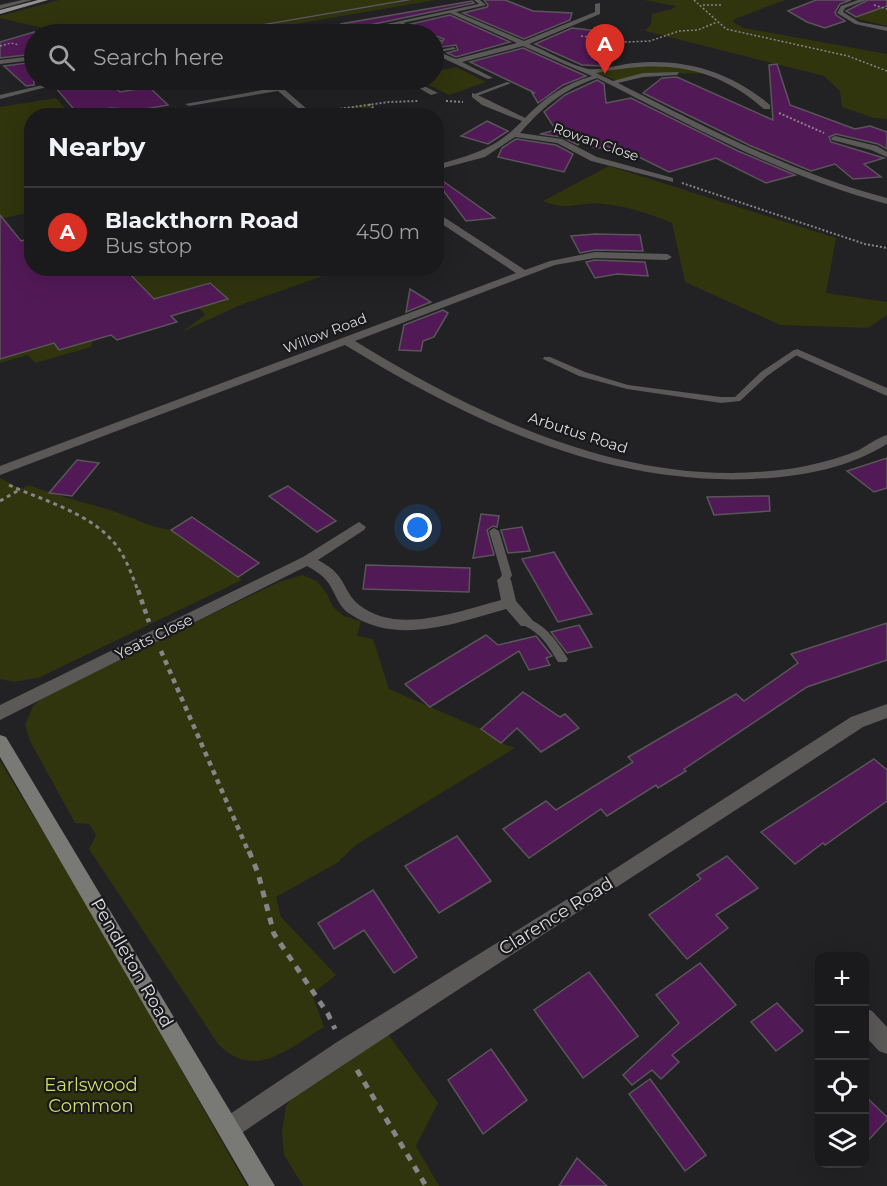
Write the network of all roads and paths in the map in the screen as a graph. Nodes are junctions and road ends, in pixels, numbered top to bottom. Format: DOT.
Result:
graph roads {
  1 [pos="29,0"];
  2 [pos="45,0"];
  3 [pos="410,0"];
  4 [pos="477,0"];
  5 [pos="694,0"];
  6 [pos="862,0"];
  7 [pos="598,4"];
  8 [pos="702,5"];
  9 [pos="723,5"];
  10 [pos="0,8"];
  11 [pos="453,13"];
  12 [pos="717,22"];
  13 [pos="401,23"];
  14 [pos="267,24"];
  15 [pos="396,24"];
  16 [pos="887,29"];
  17 [pos="554,32"];
  18 [pos="11,43"];
  19 [pos="522,43"];
  20 [pos="7,44"];
  21 [pos="446,44"];
  22 [pos="454,48"];
  23 [pos="444,50"];
  24 [pos="461,51"];
  25 [pos="444,56"];
  26 [pos="24,59"];
  27 [pos="455,61"];
  28 [pos="0,62"];
  29 [pos="887,71"];
  30 [pos="589,72"];
  31 [pos="720,75"];
  32 [pos="598,76"];
  33 [pos="490,78"];
  34 [pos="509,83"];
  35 [pos="612,83"];
  36 [pos="29,90"];
  37 [pos="268,90"];
  38 [pos="281,90"];
  39 [pos="428,90"];
  40 [pos="434,93"];
  41 [pos="475,95"];
  42 [pos="0,97"];
  43 [pos="445,100"];
  44 [pos="422,101"];
  45 [pos="485,103"];
  46 [pos="189,104"];
  47 [pos="369,104"];
  48 [pos="767,107"];
  49 [pos="303,108"];
  50 [pos="345,108"];
  51 [pos="373,108"];
  52 [pos="527,121"];
  53 [pos="514,134"];
  54 [pos="835,138"];
  55 [pos="887,155"];
  56 [pos="444,166"];
  57 [pos="670,180"];
  58 [pos="887,201"];
  59 [pos="444,221"];
  60 [pos="887,248"];
  61 [pos="667,257"];
  62 [pos="524,274"];
  63 [pos="346,341"];
  64 [pos="796,352"];
  65 [pos="547,359"];
  66 [pos="887,392"];
  67 [pos="887,439"];
  68 [pos="0,471"];
  69 [pos="0,480"];
  70 [pos="19,490"];
  71 [pos="0,501"];
  72 [pos="359,526"];
  73 [pos="494,531"];
  74 [pos="308,560"];
  75 [pos="504,580"];
  76 [pos="509,603"];
  77 [pos="526,622"];
  78 [pos="155,637"];
  79 [pos="561,659"];
  80 [pos="887,711"];
  81 [pos="0,713"];
  82 [pos="0,742"];
  83 [pos="869,1024"];
  84 [pos="887,1043"];
  85 [pos="345,1050"];
  86 [pos="229,1128"];
  87 [pos="263,1186"];
  88 [pos="426,1186"];
  1 -- 10 [label="street"];
  2 -- 10 [label="main road"];
  3 -- 14 [label="lane"];
  4 -- 11 [label="street"];
  5 -- 8 [label="path"];
  6 -- 16 [label="street"];
  7 -- 17 [label="street"];
  8 -- 9 [label="path"];
  8 -- 12 [label="path"];
  11 -- 13 [label="street"];
  11 -- 19 [label="street"];
  12 -- 17 [label="path"];
  12 -- 29 [label="path"];
  13 -- 15 [label="street"];
  17 -- 19 [label="street"];
  18 -- 20 [label="path"];
  19 -- 27 [label="street"];
  19 -- 30 [label="street"];
  21 -- 22 [label="lane"];
  22 -- 23 [label="lane"];
  22 -- 24 [label="lane"];
  25 -- 27 [label="street"];
  26 -- 28 [label="street"];
  27 -- 33 [label="street"];
  30 -- 31 [label="street"];
  30 -- 32 [label="street"];
  31 -- 35 [label="street"];
  31 -- 48 [label="street"];
  32 -- 35 [label="street"];
  32 -- 52 [label="street"];
  34 -- 41 [label="lane"];
  35 -- 58 [label="street"];
  36 -- 42 [label="street"];
  37 -- 46 [label="street"];
  38 -- 49 [label="street"];
  39 -- 40 [label="street"];
  41 -- 45 [label="street"];
  43 -- 45 [label="path"];
  44 -- 47 [label="path"];
  45 -- 52 [label="street"];
  47 -- 50 [label="path"];
  47 -- 51 [label="path"];
  48 -- 54 [label="path"];
  52 -- 53 [label="street"];
  53 -- 56 [label="street"];
  53 -- 57 [label="street, Rowan Close"];
  54 -- 55 [label="street"];
  57 -- 60 [label="path"];
  59 -- 62 [label="street"];
  61 -- 62 [label="street, Willow Road"];
  62 -- 63 [label="street, Willow Road"];
  63 -- 67 [label="street, Arbutus Road"];
  63 -- 68 [label="street, Willow Road"];
  64 -- 65 [label="lane"];
  64 -- 66 [label="street"];
  69 -- 70 [label="path"];
  70 -- 71 [label="path"];
  70 -- 78 [label="path"];
  72 -- 74 [label="street, Yeats Close"];
  73 -- 75 [label="lane"];
  74 -- 76 [label="street"];
  74 -- 78 [label="street, Yeats Close"];
  75 -- 76 [label="street"];
  76 -- 77 [label="street"];
  77 -- 79 [label="lane"];
  78 -- 81 [label="street, Yeats Close"];
  78 -- 85 [label="path"];
  80 -- 85 [label="street, Clarence Road"];
  82 -- 86 [label="street, Pendleton Road"];
  83 -- 84 [label="street"];
  85 -- 86 [label="street, Clarence Road"];
  85 -- 88 [label="path"];
  86 -- 87 [label="street, Pendleton Road"];
}
